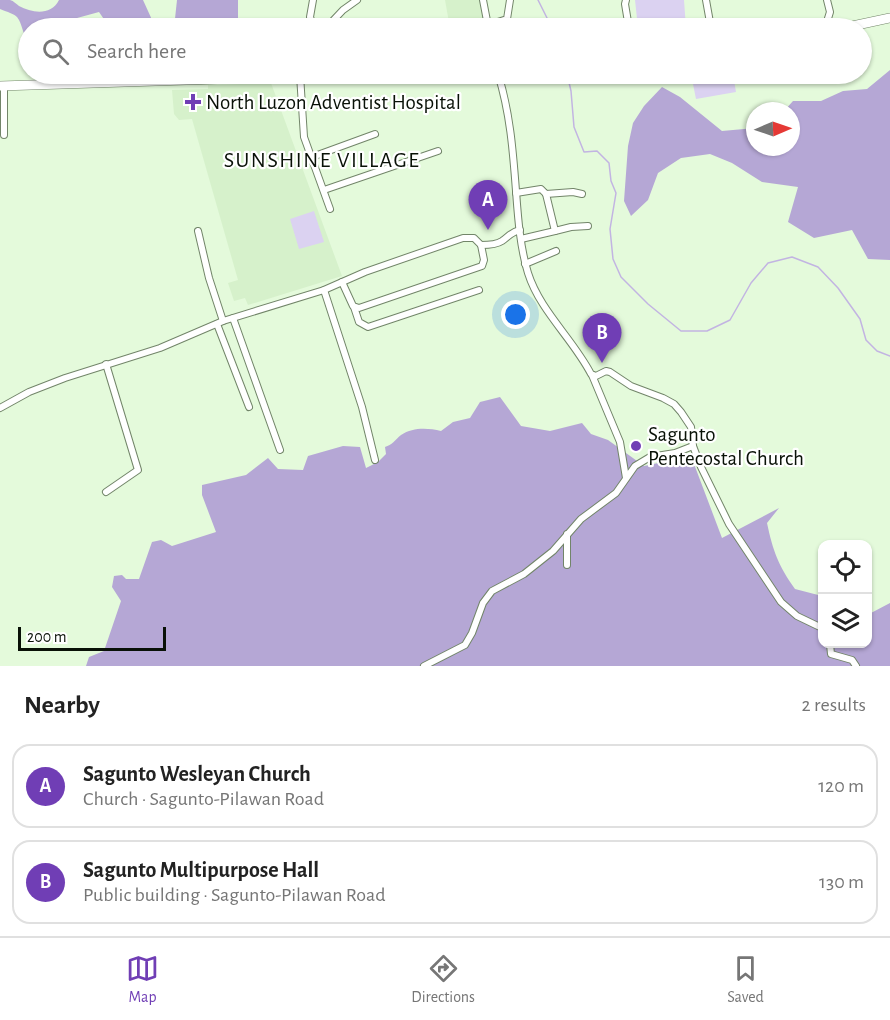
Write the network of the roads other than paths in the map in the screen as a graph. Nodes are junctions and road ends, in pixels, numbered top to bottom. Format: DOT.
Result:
graph roads {
  1 [pos="313,0"];
  2 [pos="357,0"];
  3 [pos="483,0"];
  4 [pos="510,0"];
  5 [pos="626,0"];
  6 [pos="706,0"];
  7 [pos="828,1"];
  8 [pos="310,18"];
  9 [pos="335,18"];
  10 [pos="486,18"];
  11 [pos="507,18"];
  12 [pos="627,18"];
  13 [pos="709,18"];
  14 [pos="828,18"];
  15 [pos="890,18"];
  16 [pos="872,22"];
  17 [pos="56,84"];
  18 [pos="300,84"];
  19 [pos="501,84"];
  20 [pos="2,86"];
  21 [pos="375,134"];
  22 [pos="4,135"];
  23 [pos="438,151"];
  24 [pos="312,157"];
  25 [pos="324,190"];
  26 [pos="516,193"];
  27 [pos="546,194"];
  28 [pos="582,194"];
  29 [pos="330,209"];
  30 [pos="588,226"];
  31 [pos="520,230"];
  32 [pos="198,231"];
  33 [pos="555,231"];
  34 [pos="521,239"];
  35 [pos="481,245"];
  36 [pos="556,250"];
  37 [pos="525,264"];
  38 [pos="342,282"];
  39 [pos="324,290"];
  40 [pos="479,290"];
  41 [pos="353,306"];
  42 [pos="233,318"];
  43 [pos="220,322"];
  44 [pos="106,364"];
  45 [pos="591,374"];
  46 [pos="249,407"];
  47 [pos="0,408"];
  48 [pos="693,446"];
  49 [pos="280,450"];
  50 [pos="375,460"];
  51 [pos="626,477"];
  52 [pos="106,492"];
  53 [pos="567,534"];
  54 [pos="567,565"];
  55 [pos="818,626"];
  56 [pos="830,648"];
  57 [pos="424,666"];
  58 [pos="856,666"];
  1 -- 8 [label="street"];
  2 -- 9 [label="street"];
  3 -- 10 [label="street"];
  4 -- 11 [label="street"];
  5 -- 12 [label="street"];
  6 -- 13 [label="street"];
  7 -- 14 [label="street"];
  15 -- 16 [label="highway"];
  17 -- 20 [label="highway"];
  18 -- 24 [label="street"];
  19 -- 26 [label="street"];
  20 -- 22 [label="street"];
  21 -- 24 [label="street"];
  23 -- 25 [label="street"];
  24 -- 25 [label="street"];
  25 -- 29 [label="street"];
  26 -- 27 [label="street"];
  26 -- 31 [label="street"];
  27 -- 28 [label="street"];
  27 -- 33 [label="street"];
  30 -- 33 [label="street"];
  31 -- 34 [label="street"];
  31 -- 35 [label="street"];
  32 -- 43 [label="street"];
  33 -- 34 [label="street"];
  34 -- 37 [label="street"];
  35 -- 38 [label="street"];
  35 -- 41 [label="street"];
  36 -- 37 [label="street"];
  37 -- 45 [label="street"];
  38 -- 39 [label="street"];
  38 -- 41 [label="street"];
  39 -- 42 [label="street"];
  39 -- 50 [label="street"];
  40 -- 41 [label="street"];
  42 -- 43 [label="street"];
  42 -- 49 [label="street"];
  43 -- 44 [label="street"];
  43 -- 46 [label="street"];
  44 -- 47 [label="street"];
  44 -- 52 [label="street"];
  45 -- 48 [label="street"];
  45 -- 51 [label="street"];
  48 -- 51 [label="street"];
  48 -- 55 [label="street"];
  51 -- 53 [label="street"];
  53 -- 54 [label="street"];
  53 -- 57 [label="street"];
  56 -- 58 [label="street"];
}
